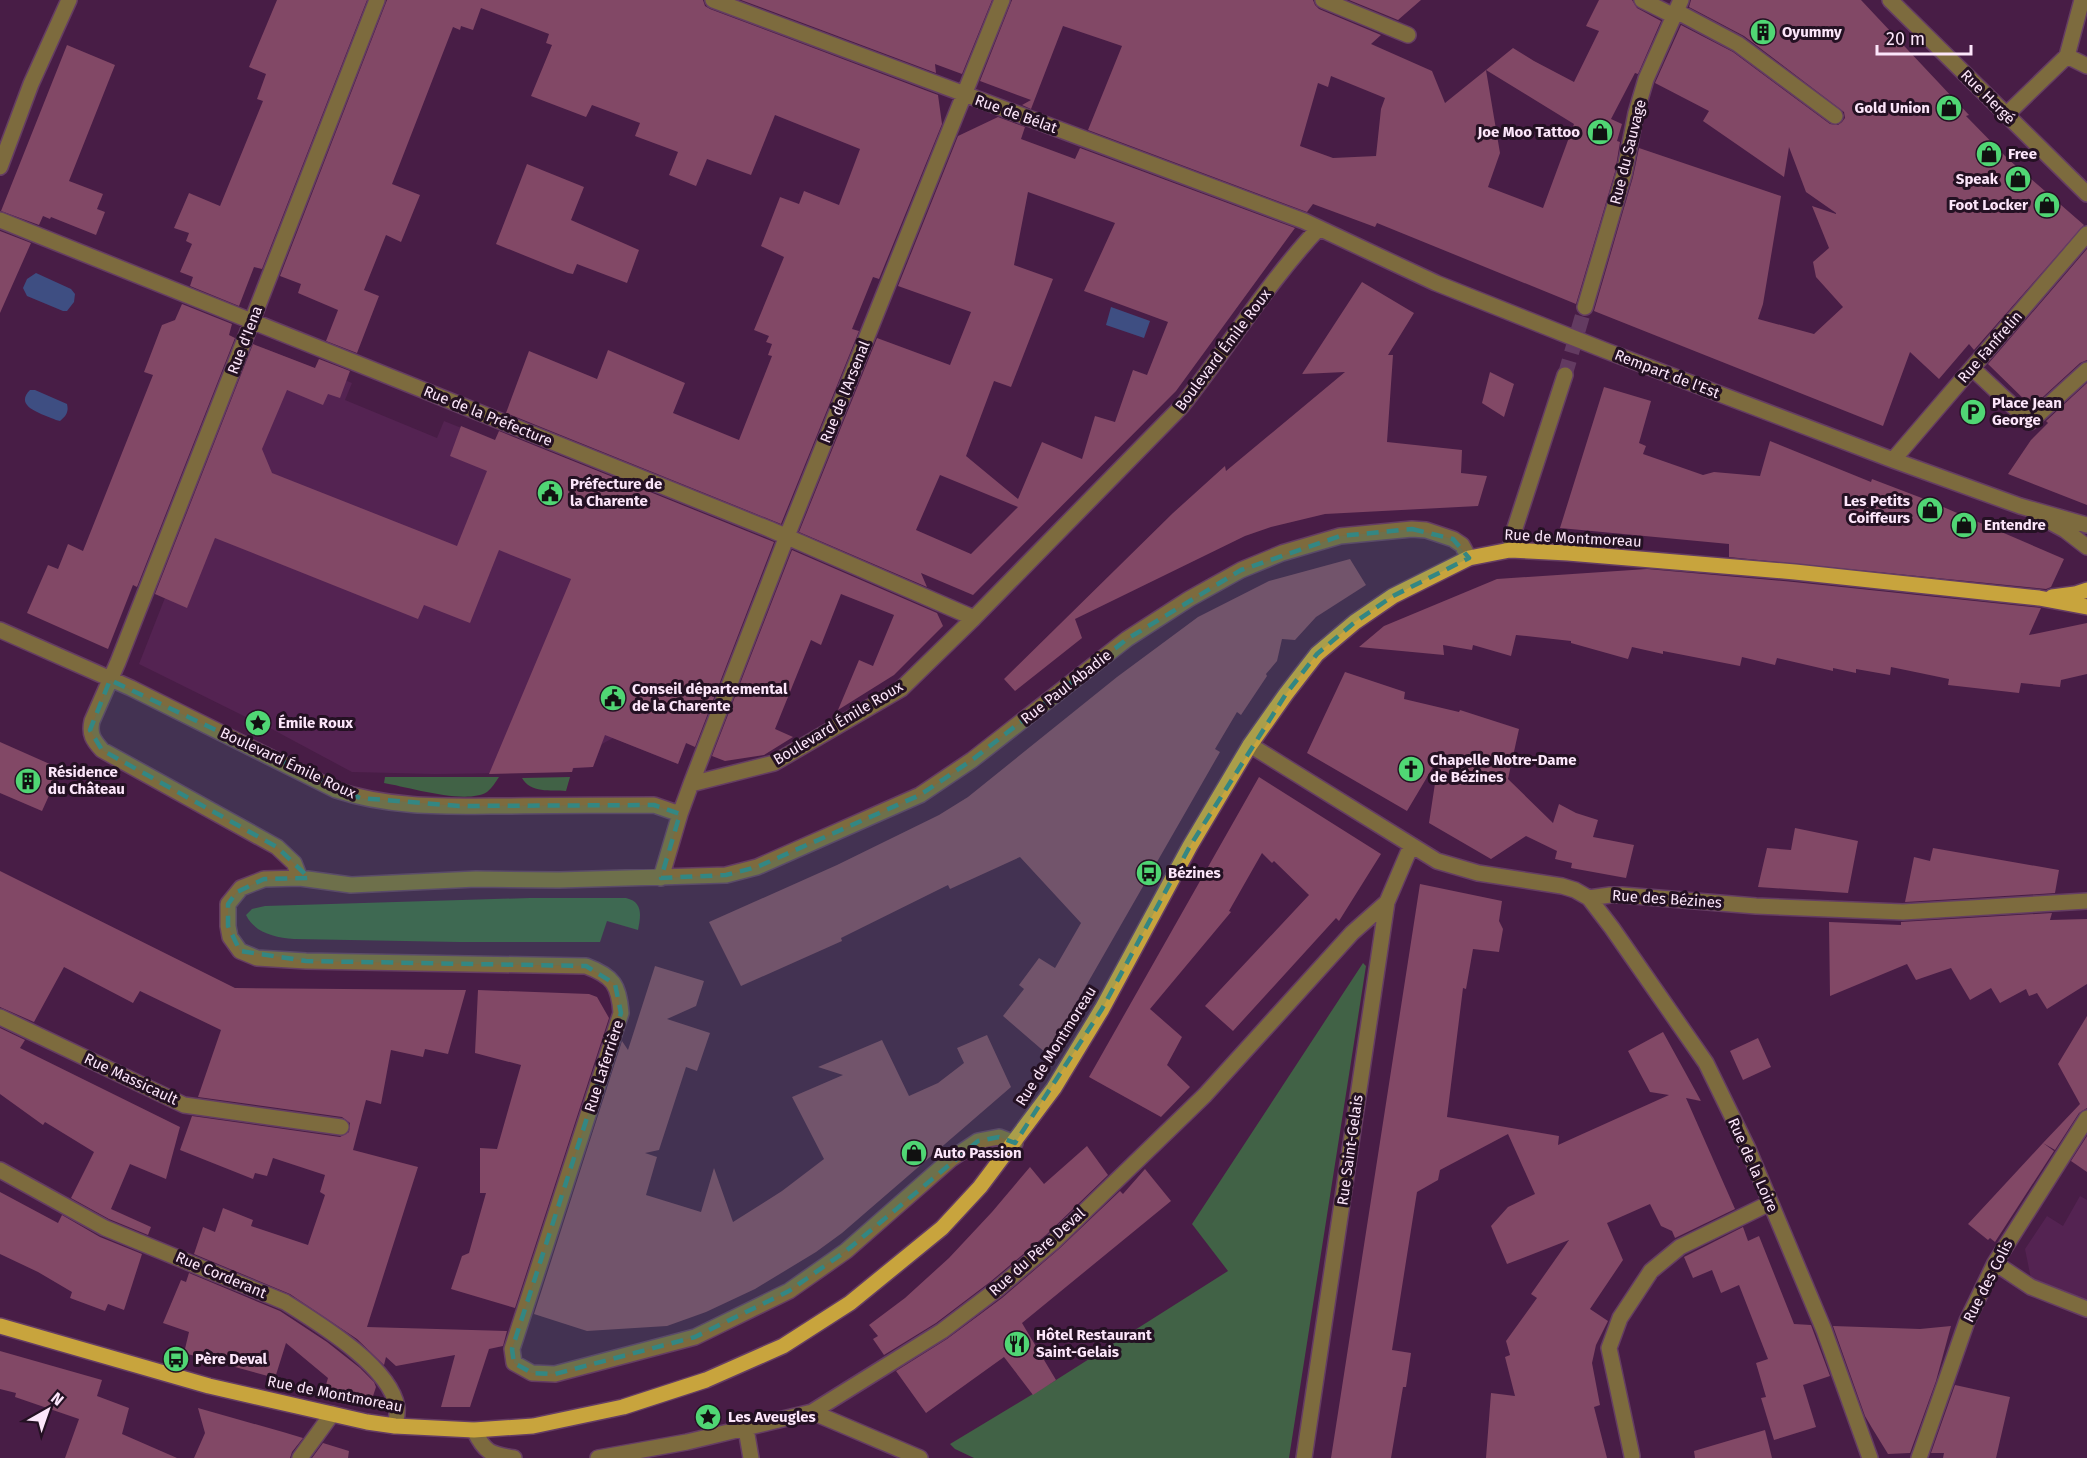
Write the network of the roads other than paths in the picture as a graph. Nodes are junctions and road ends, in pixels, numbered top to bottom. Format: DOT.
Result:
graph roads {
  1 [pos="69,0"];
  2 [pos="377,0"];
  3 [pos="713,0"];
  4 [pos="1002,0"];
  5 [pos="1323,0"];
  6 [pos="1642,0"];
  7 [pos="1890,0"];
  8 [pos="2082,0"];
  9 [pos="1677,9"];
  10 [pos="1408,35"];
  11 [pos="2067,56"];
  12 [pos="2087,66"];
  13 [pos="964,95"];
  14 [pos="2006,115"];
  15 [pos="1835,116"];
  16 [pos="0,167"];
  17 [pos="2087,194"];
  18 [pos="0,220"];
  19 [pos="1319,228"];
  20 [pos="2087,234"];
  21 [pos="1585,307"];
  22 [pos="252,321"];
  23 [pos="1972,368"];
  24 [pos="2087,370"];
  25 [pos="1565,375"];
  26 [pos="1893,460"];
  27 [pos="2020,506"];
  28 [pos="2087,525"];
  29 [pos="787,536"];
  30 [pos="2087,547"];
  31 [pos="1510,550"];
  32 [pos="1469,558"];
  33 [pos="2087,590"];
  34 [pos="2039,598"];
  35 [pos="2087,607"];
  36 [pos="974,618"];
  37 [pos="0,630"];
  38 [pos="110,680"];
  39 [pos="1250,745"];
  40 [pos="692,784"];
  41 [pos="680,814"];
  42 [pos="1411,846"];
  43 [pos="300,878"];
  44 [pos="661,878"];
  45 [pos="1589,898"];
  46 [pos="1387,902"];
  47 [pos="2087,902"];
  48 [pos="0,1017"];
  49 [pos="2087,1118"];
  50 [pos="341,1127"];
  51 [pos="1015,1143"];
  52 [pos="0,1170"];
  53 [pos="1770,1203"];
  54 [pos="1995,1263"];
  55 [pos="2087,1309"];
  56 [pos="0,1326"];
  57 [pos="812,1412"];
  58 [pos="332,1414"];
  59 [pos="395,1426"];
  60 [pos="746,1429"];
  61 [pos="474,1430"];
  62 [pos="1632,1456"];
  63 [pos="300,1458"];
  64 [pos="514,1458"];
  65 [pos="598,1458"];
  66 [pos="751,1458"];
  67 [pos="920,1458"];
  68 [pos="1304,1458"];
  69 [pos="1870,1458"];
  70 [pos="1919,1458"];
  1 -- 16 [label="street"];
  2 -- 22 [label="street, Rue d'Iena"];
  3 -- 13 [label="street, Rue de Bélat"];
  4 -- 13 [label="street, Rue de l'Arsenal"];
  5 -- 10 [label="street"];
  6 -- 9 [label="street"];
  7 -- 14 [label="street, Rue Hergé"];
  8 -- 11 [label="street"];
  9 -- 15 [label="street"];
  9 -- 21 [label="street, Rue du Sauvage"];
  11 -- 12 [label="street"];
  11 -- 14 [label="street"];
  13 -- 19 [label="street, Rue de Bélat"];
  13 -- 29 [label="street, Rue de l'Arsenal"];
  14 -- 17 [label="street, Rue Hergé"];
  18 -- 22 [label="street, Rue de la Préfecture"];
  19 -- 26 [label="street, Rempart de l'Est"];
  19 -- 36 [label="street, Boulevard Émile Roux"];
  20 -- 23 [label="street, Rue Fanfrelin"];
  22 -- 29 [label="street, Rue de la Préfecture"];
  22 -- 38 [label="street, Rue d'Iena"];
  23 -- 24 [label="street"];
  23 -- 26 [label="street, Rue Fanfrelin"];
  25 -- 31 [label="street"];
  26 -- 27 [label="street, Rempart de l'Est"];
  27 -- 28 [label="street, Rempart de l'Est"];
  27 -- 30 [label="street, Rempart de l'Est"];
  29 -- 36 [label="street, Rue de la Préfecture"];
  29 -- 40 [label="street, Rue de l'Arsenal"];
  31 -- 32 [label="main road, Rue de Montmoreau"];
  31 -- 34 [label="main road, Rue de Montmoreau"];
  32 -- 39 [label="main road, Rue de Montmoreau"];
  32 -- 44 [label="street, Rue Paul Abadie"];
  33 -- 34 [label="main road, Rue de Montmoreau"];
  34 -- 35 [label="main road, Rue de Montmoreau"];
  36 -- 40 [label="street, Boulevard Émile Roux"];
  37 -- 38 [label="street, Boulevard Émile Roux"];
  38 -- 41 [label="street, Boulevard Émile Roux"];
  38 -- 43 [label="street, Rue d'Iena"];
  39 -- 42 [label="street, Rue des Bézines"];
  39 -- 51 [label="main road, Rue de Montmoreau"];
  40 -- 41 [label="street"];
  41 -- 44 [label="street"];
  42 -- 45 [label="street, Rue des Bézines"];
  42 -- 46 [label="street, Rue Saint-Gelais"];
  43 -- 44 [label="street, Rue Laferrière"];
  43 -- 51 [label="street, Rue Laferrière"];
  45 -- 47 [label="street, Rue des Bézines"];
  45 -- 53 [label="street, Rue de la Loire"];
  46 -- 57 [label="street, Rue du Père Deval"];
  46 -- 68 [label="street, Rue Saint-Gelais"];
  48 -- 50 [label="street, Rue Massicault"];
  49 -- 54 [label="street, Rue des Colis"];
  51 -- 61 [label="main road, Rue de Montmoreau"];
  52 -- 59 [label="street, Rue Corderant"];
  53 -- 62 [label="street"];
  53 -- 69 [label="street, Rue de la Loire"];
  54 -- 55 [label="street"];
  54 -- 70 [label="street, Rue des Colis"];
  56 -- 58 [label="main road, Rue de Montmoreau"];
  57 -- 60 [label="street, Rue du Père Deval"];
  57 -- 67 [label="street"];
  58 -- 59 [label="main road, Rue de Montmoreau"];
  58 -- 63 [label="street"];
  59 -- 61 [label="main road, Rue de Montmoreau"];
  60 -- 65 [label="street, Rue du Père Deval"];
  60 -- 66 [label="street"];
  61 -- 64 [label="street"];
}
